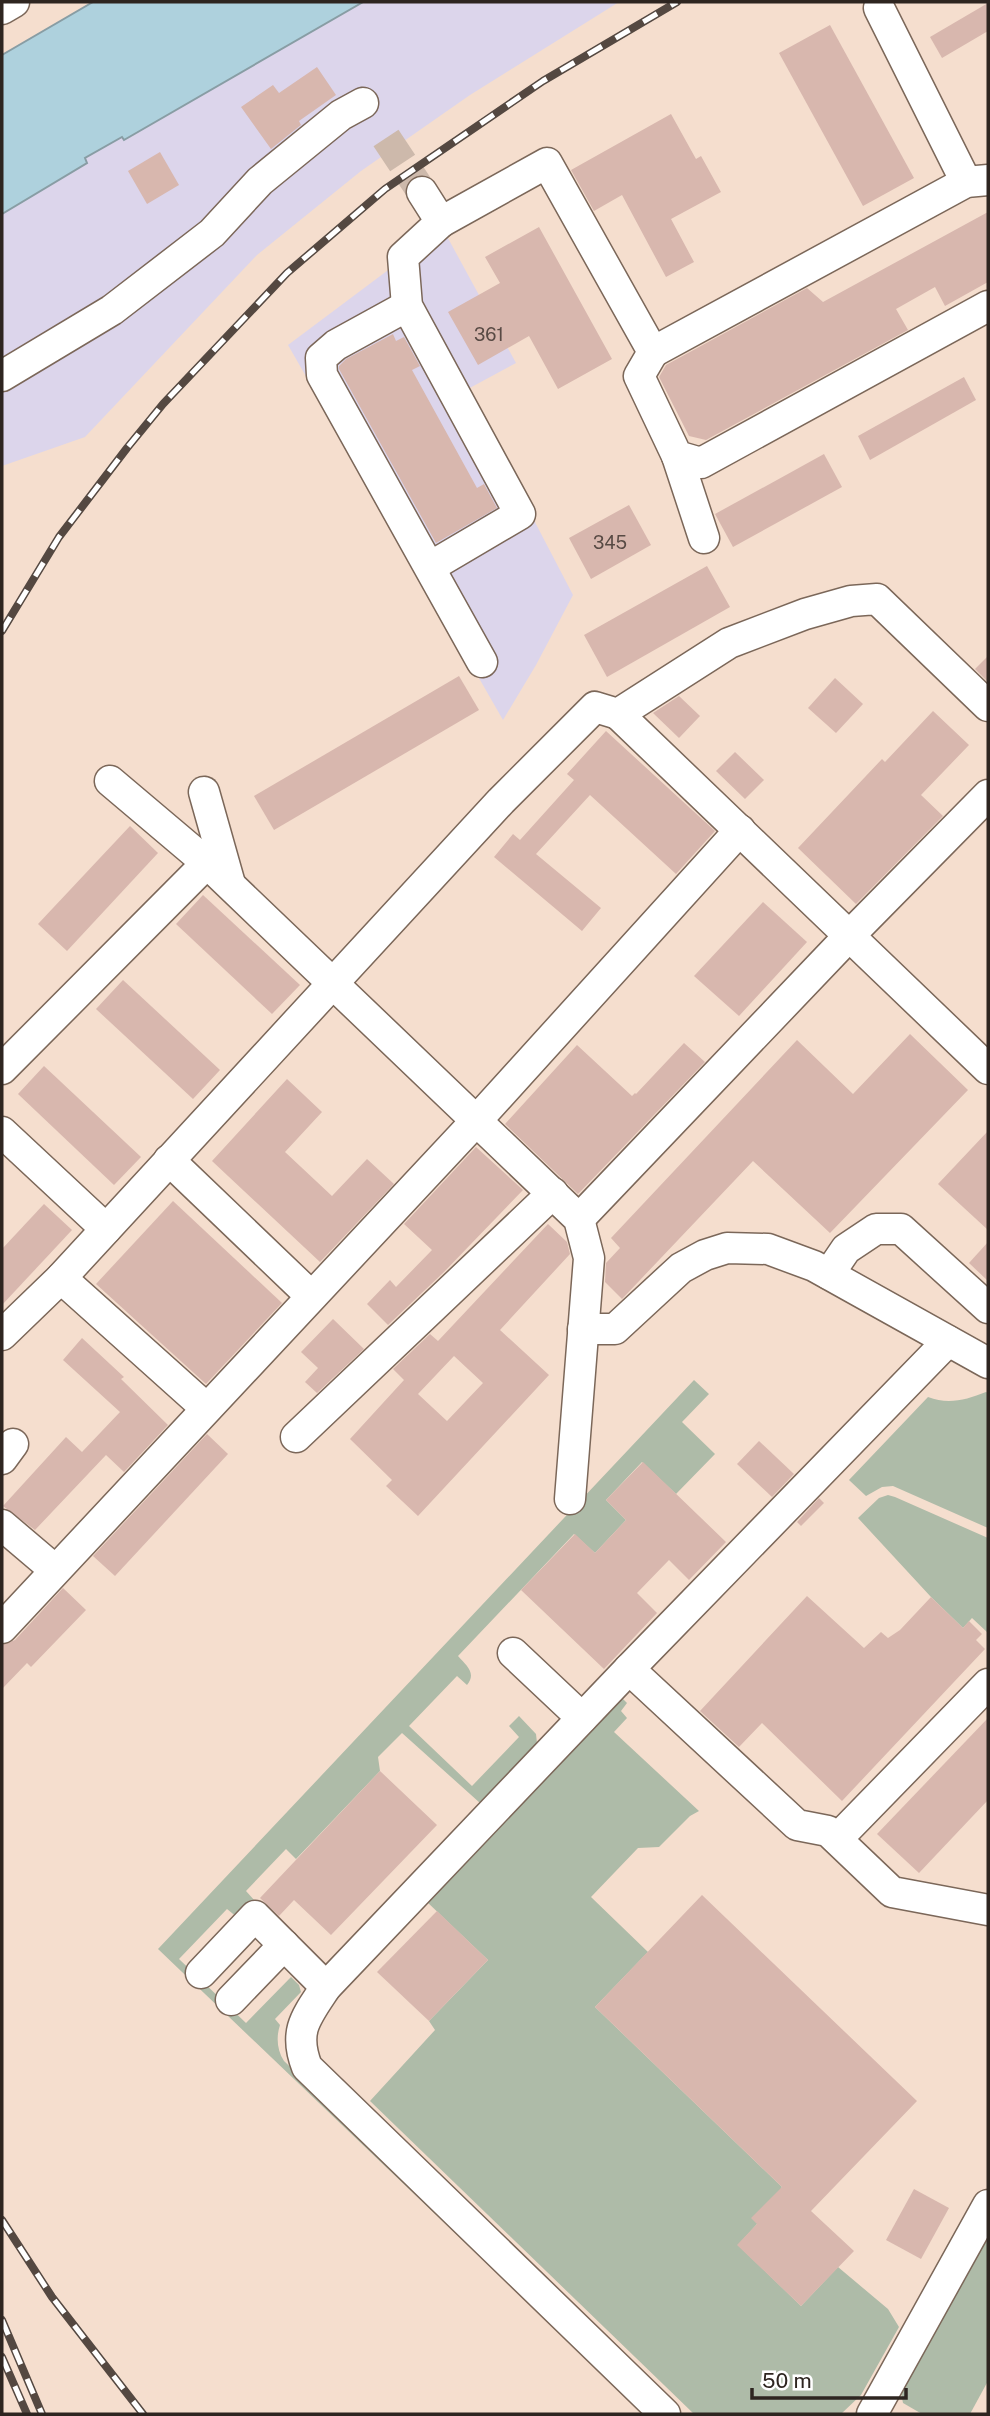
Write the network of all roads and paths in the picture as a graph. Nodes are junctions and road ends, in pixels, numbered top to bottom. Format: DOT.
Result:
graph roads {
  1 [pos="14,2"];
  2 [pos="879,8"];
  3 [pos="2,9"];
  4 [pos="363,103"];
  5 [pos="977,181"];
  6 [pos="422,192"];
  7 [pos="441,222"];
  8 [pos="407,306"];
  9 [pos="988,306"];
  10 [pos="653,352"];
  11 [pos="2,376"];
  12 [pos="677,456"];
  13 [pos="704,538"];
  14 [pos="430,566"];
  15 [pos="482,662"];
  16 [pos="988,706"];
  17 [pos="618,714"];
  18 [pos="110,781"];
  19 [pos="204,792"];
  20 [pos="988,794"];
  21 [pos="740,830"];
  22 [pos="207,863"];
  23 [pos="230,884"];
  24 [pos="850,935"];
  25 [pos="332,982"];
  26 [pos="2,1069"];
  27 [pos="988,1069"];
  28 [pos="477,1120"];
  29 [pos="2,1132"];
  30 [pos="169,1160"];
  31 [pos="553,1193"];
  32 [pos="579,1219"];
  33 [pos="106,1229"];
  34 [pos="829,1274"];
  35 [pos="61,1278"];
  36 [pos="311,1296"];
  37 [pos="988,1308"];
  38 [pos="583,1329"];
  39 [pos="2,1335"];
  40 [pos="948,1341"];
  41 [pos="988,1363"];
  42 [pos="206,1408"];
  43 [pos="296,1437"];
  44 [pos="570,1499"];
  45 [pos="2,1525"];
  46 [pos="55,1570"];
  47 [pos="2,1628"];
  48 [pos="513,1653"];
  49 [pos="629,1669"];
  50 [pos="988,1684"];
  51 [pos="582,1718"];
  52 [pos="837,1839"];
  53 [pos="988,1910"];
  54 [pos="284,1945"];
  55 [pos="201,1973"];
  56 [pos="326,1987"];
  57 [pos="231,2000"];
  58 [pos="988,2205"];
  59 [pos="935,2302"];
  60 [pos="905,2308"];
  61 [pos="665,2414"];
  62 [pos="872,2414"];
  1 -- 3 [label="street"];
  2 -- 5 [label="street"];
  4 -- 11 [label="street"];
  5 -- 10 [label="street"];
  6 -- 7 [label="street"];
  7 -- 8 [label="street"];
  7 -- 10 [label="street"];
  8 -- 14 [label="street"];
  8 -- 14 [label="street"];
  9 -- 12 [label="street"];
  10 -- 12 [label="street"];
  12 -- 13 [label="street"];
  14 -- 15 [label="street"];
  16 -- 17 [label="street"];
  17 -- 21 [label="street"];
  17 -- 25 [label="street"];
  18 -- 22 [label="street"];
  19 -- 23 [label="street"];
  20 -- 24 [label="street"];
  21 -- 24 [label="street"];
  21 -- 28 [label="street"];
  22 -- 23 [label="street"];
  22 -- 26 [label="street"];
  23 -- 25 [label="street"];
  24 -- 27 [label="street"];
  24 -- 32 [label="street"];
  25 -- 28 [label="street"];
  25 -- 30 [label="street"];
  28 -- 31 [label="street"];
  28 -- 36 [label="street"];
  29 -- 33 [label="street"];
  30 -- 33 [label="street"];
  30 -- 36 [label="street"];
  31 -- 32 [label="street"];
  31 -- 43 [label="street"];
  32 -- 38 [label="street"];
  33 -- 35 [label="street"];
  34 -- 37 [label="street"];
  34 -- 38 [label="street"];
  34 -- 40 [label="street"];
  35 -- 39 [label="street"];
  35 -- 42 [label="street"];
  36 -- 42 [label="street"];
  38 -- 44 [label="street"];
  40 -- 41 [label="street"];
  40 -- 49 [label="street"];
  42 -- 46 [label="street"];
  45 -- 46 [label="street"];
  46 -- 47 [label="street"];
  48 -- 51 [label="street"];
  49 -- 51 [label="street"];
  49 -- 52 [label="street"];
  50 -- 52 [label="street"];
  51 -- 56 [label="street"];
  52 -- 53 [label="street"];
  54 -- 55 [label="street"];
  54 -- 56 [label="street"];
  54 -- 57 [label="street"];
  56 -- 61 [label="street"];
  58 -- 59 [label="street"];
  59 -- 60 [label="street"];
  59 -- 62 [label="street"];
}
